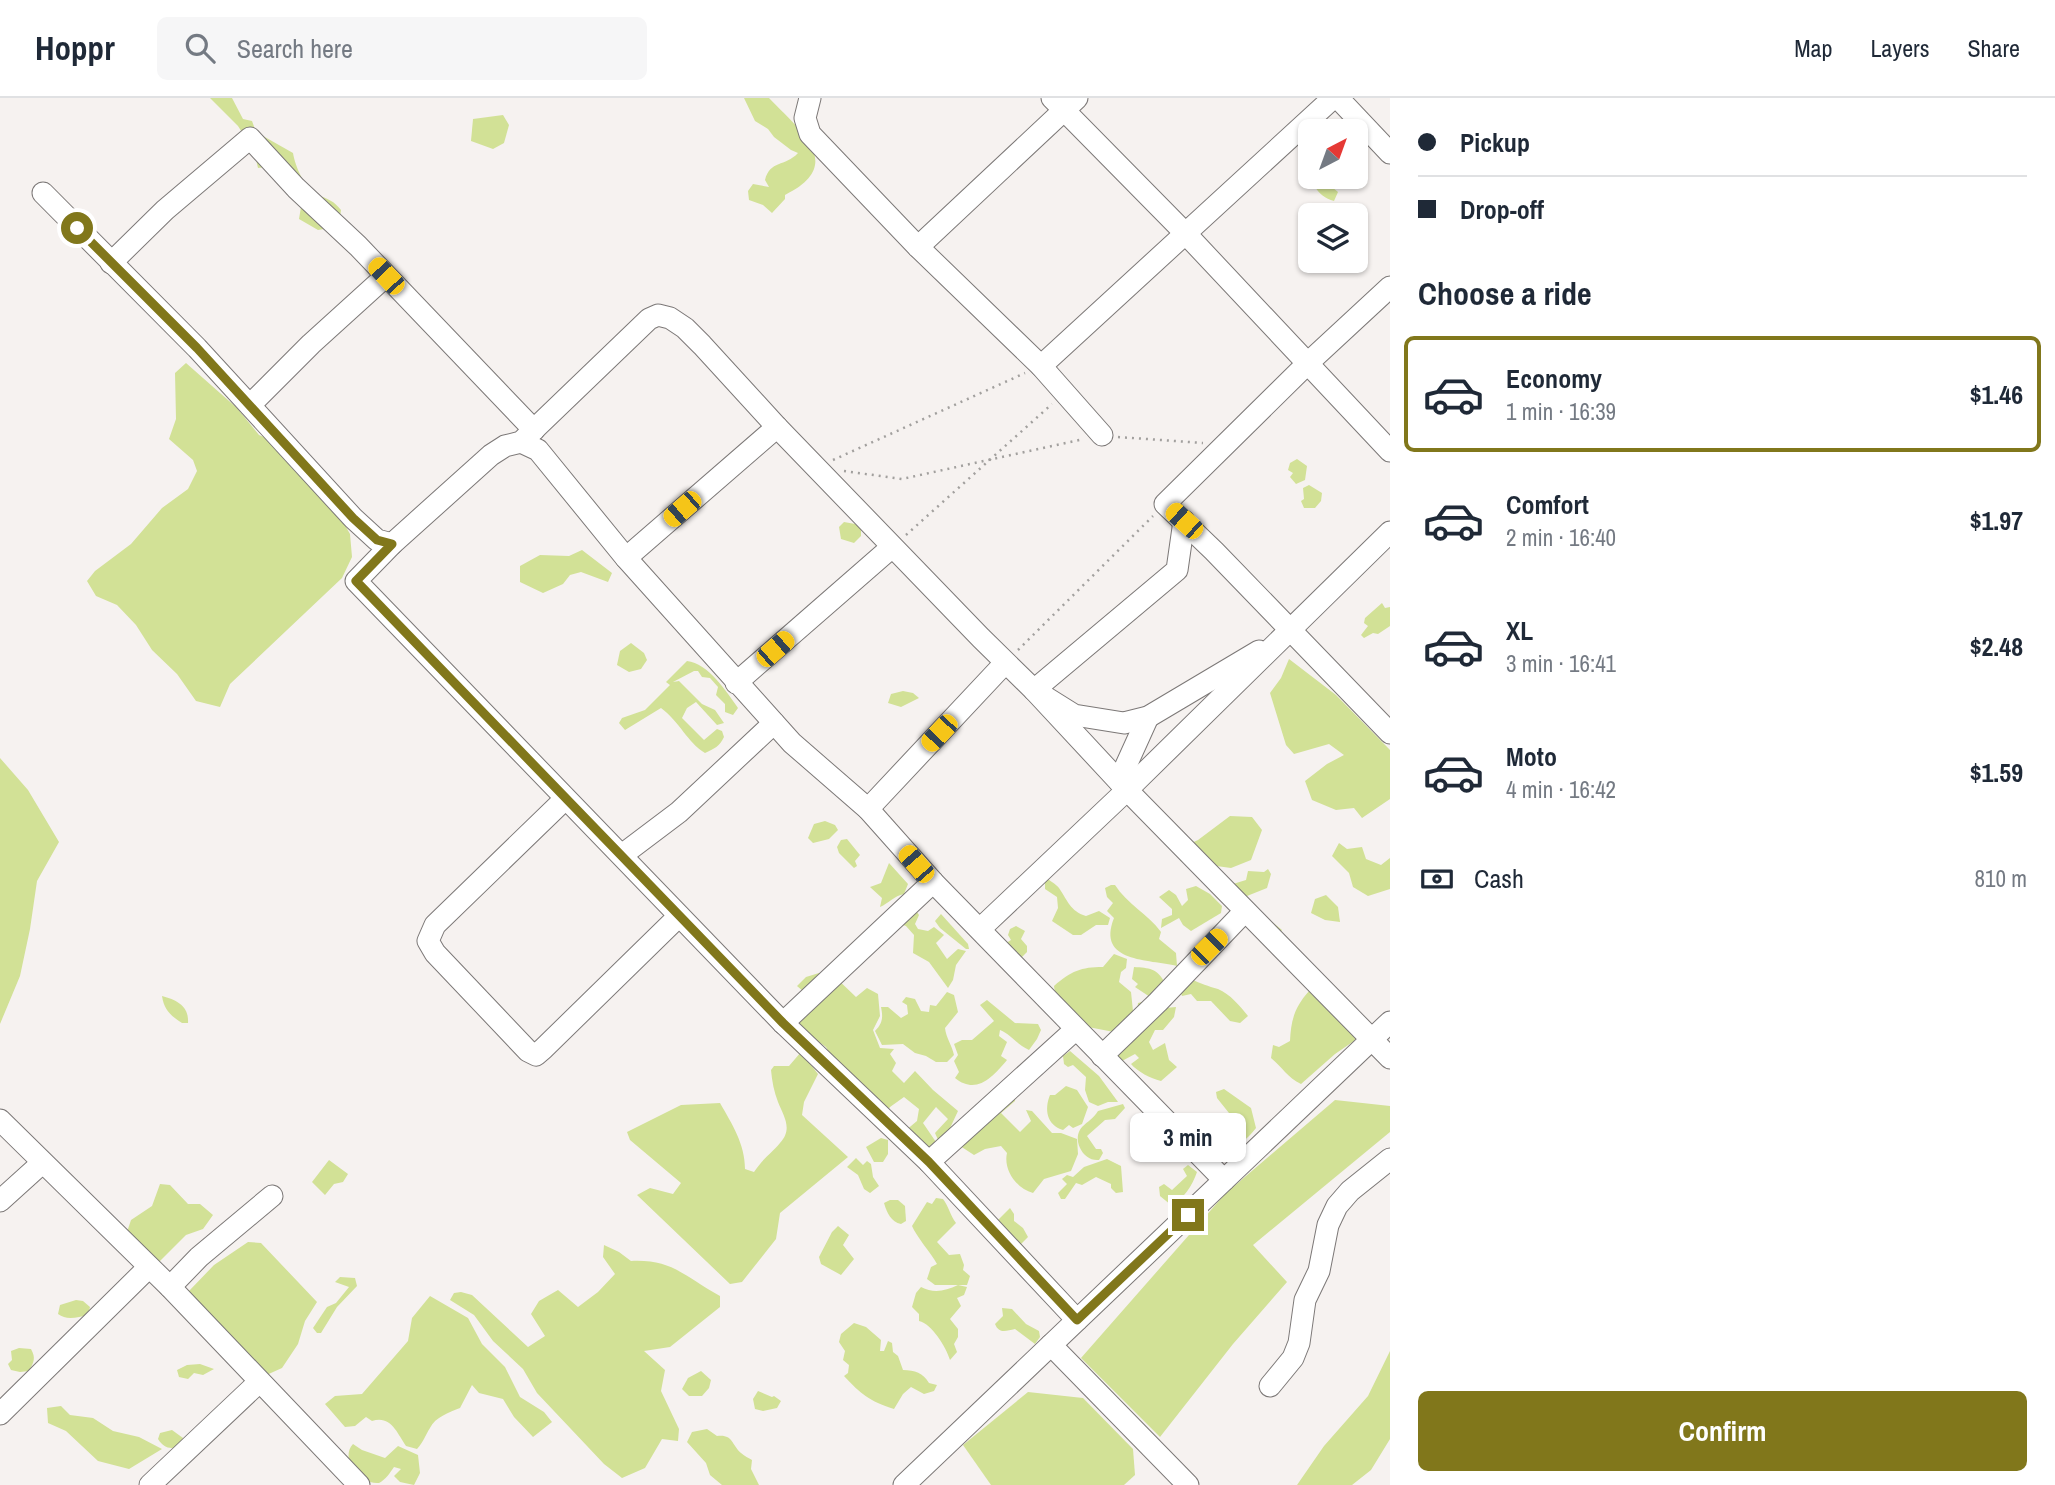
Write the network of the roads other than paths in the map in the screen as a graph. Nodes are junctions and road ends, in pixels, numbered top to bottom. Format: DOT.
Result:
graph roads {
  1 [pos="810,98"];
  2 [pos="1336,98"];
  3 [pos="1064,102"];
  4 [pos="1390,153"];
  5 [pos="43,193"];
  6 [pos="1186,234"];
  7 [pos="918,247"];
  8 [pos="111,263"];
  9 [pos="386,276"];
  10 [pos="1390,287"];
  11 [pos="1308,362"];
  12 [pos="1041,366"];
  13 [pos="250,405"];
  14 [pos="777,427"];
  15 [pos="1102,435"];
  16 [pos="528,436"];
  17 [pos="1390,451"];
  18 [pos="1184,521"];
  19 [pos="1390,532"];
  20 [pos="392,544"];
  21 [pos="892,547"];
  22 [pos="1214,551"];
  23 [pos="626,558"];
  24 [pos="1177,570"];
  25 [pos="1291,632"];
  26 [pos="1004,663"];
  27 [pos="736,683"];
  28 [pos="1034,690"];
  29 [pos="1148,717"];
  30 [pos="774,723"];
  31 [pos="1390,733"];
  32 [pos="1123,786"];
  33 [pos="565,799"];
  34 [pos="868,809"];
  35 [pos="622,855"];
  36 [pos="933,882"];
  37 [pos="1245,911"];
  38 [pos="679,916"];
  39 [pos="980,929"];
  40 [pos="1390,1022"];
  41 [pos="783,1023"];
  42 [pos="1076,1028"];
  43 [pos="1372,1040"];
  44 [pos="1101,1056"];
  45 [pos="1390,1058"];
  46 [pos="0,1120"];
  47 [pos="1390,1159"];
  48 [pos="929,1162"];
  49 [pos="42,1163"];
  50 [pos="1224,1180"];
  51 [pos="272,1196"];
  52 [pos="0,1201"];
  53 [pos="149,1267"];
  54 [pos="170,1287"];
  55 [pos="1077,1320"];
  56 [pos="1051,1345"];
  57 [pos="259,1382"];
  58 [pos="1270,1386"];
  59 [pos="0,1414"];
  60 [pos="150,1485"];
  61 [pos="359,1485"];
  62 [pos="904,1485"];
  63 [pos="1188,1485"];
  1 -- 7 [label="street"];
  2 -- 4 [label="street"];
  2 -- 6 [label="street"];
  3 -- 6 [label="street"];
  3 -- 7 [label="street"];
  5 -- 8 [label="street"];
  6 -- 11 [label="street"];
  6 -- 12 [label="street"];
  7 -- 12 [label="street"];
  8 -- 9 [label="street"];
  8 -- 13 [label="street"];
  9 -- 13 [label="street"];
  9 -- 16 [label="street"];
  10 -- 11 [label="street"];
  11 -- 17 [label="street"];
  11 -- 18 [label="street"];
  12 -- 15 [label="street"];
  13 -- 20 [label="street"];
  14 -- 16 [label="street"];
  14 -- 21 [label="street"];
  14 -- 23 [label="street"];
  16 -- 20 [label="street"];
  16 -- 23 [label="street"];
  18 -- 22 [label="street"];
  18 -- 24 [label="street"];
  19 -- 25 [label="street"];
  20 -- 33 [label="street"];
  21 -- 26 [label="street"];
  21 -- 27 [label="street"];
  22 -- 24 [label="street"];
  22 -- 25 [label="street"];
  23 -- 27 [label="street"];
  24 -- 28 [label="street"];
  25 -- 29 [label="street"];
  25 -- 31 [label="street"];
  25 -- 32 [label="street"];
  26 -- 28 [label="street"];
  26 -- 34 [label="street"];
  27 -- 30 [label="street"];
  28 -- 29 [label="street"];
  28 -- 32 [label="street"];
  29 -- 32 [label="street"];
  30 -- 34 [label="street"];
  30 -- 35 [label="street"];
  32 -- 37 [label="street"];
  32 -- 39 [label="street"];
  33 -- 35 [label="street"];
  33 -- 38 [label="street"];
  34 -- 36 [label="street"];
  35 -- 38 [label="street"];
  36 -- 39 [label="street"];
  36 -- 41 [label="street"];
  37 -- 43 [label="street"];
  37 -- 44 [label="street"];
  38 -- 41 [label="street"];
  39 -- 42 [label="street"];
  40 -- 43 [label="street"];
  41 -- 48 [label="street"];
  42 -- 44 [label="street"];
  42 -- 48 [label="street"];
  43 -- 45 [label="street"];
  43 -- 50 [label="street"];
  44 -- 50 [label="street"];
  46 -- 49 [label="street"];
  47 -- 58 [label="street"];
  48 -- 55 [label="street"];
  49 -- 52 [label="street"];
  49 -- 53 [label="street"];
  50 -- 55 [label="street"];
  51 -- 54 [label="street"];
  53 -- 54 [label="street"];
  53 -- 59 [label="street"];
  54 -- 57 [label="street"];
  55 -- 56 [label="street"];
  56 -- 62 [label="street"];
  56 -- 63 [label="street"];
  57 -- 60 [label="street"];
  57 -- 61 [label="street"];
}
